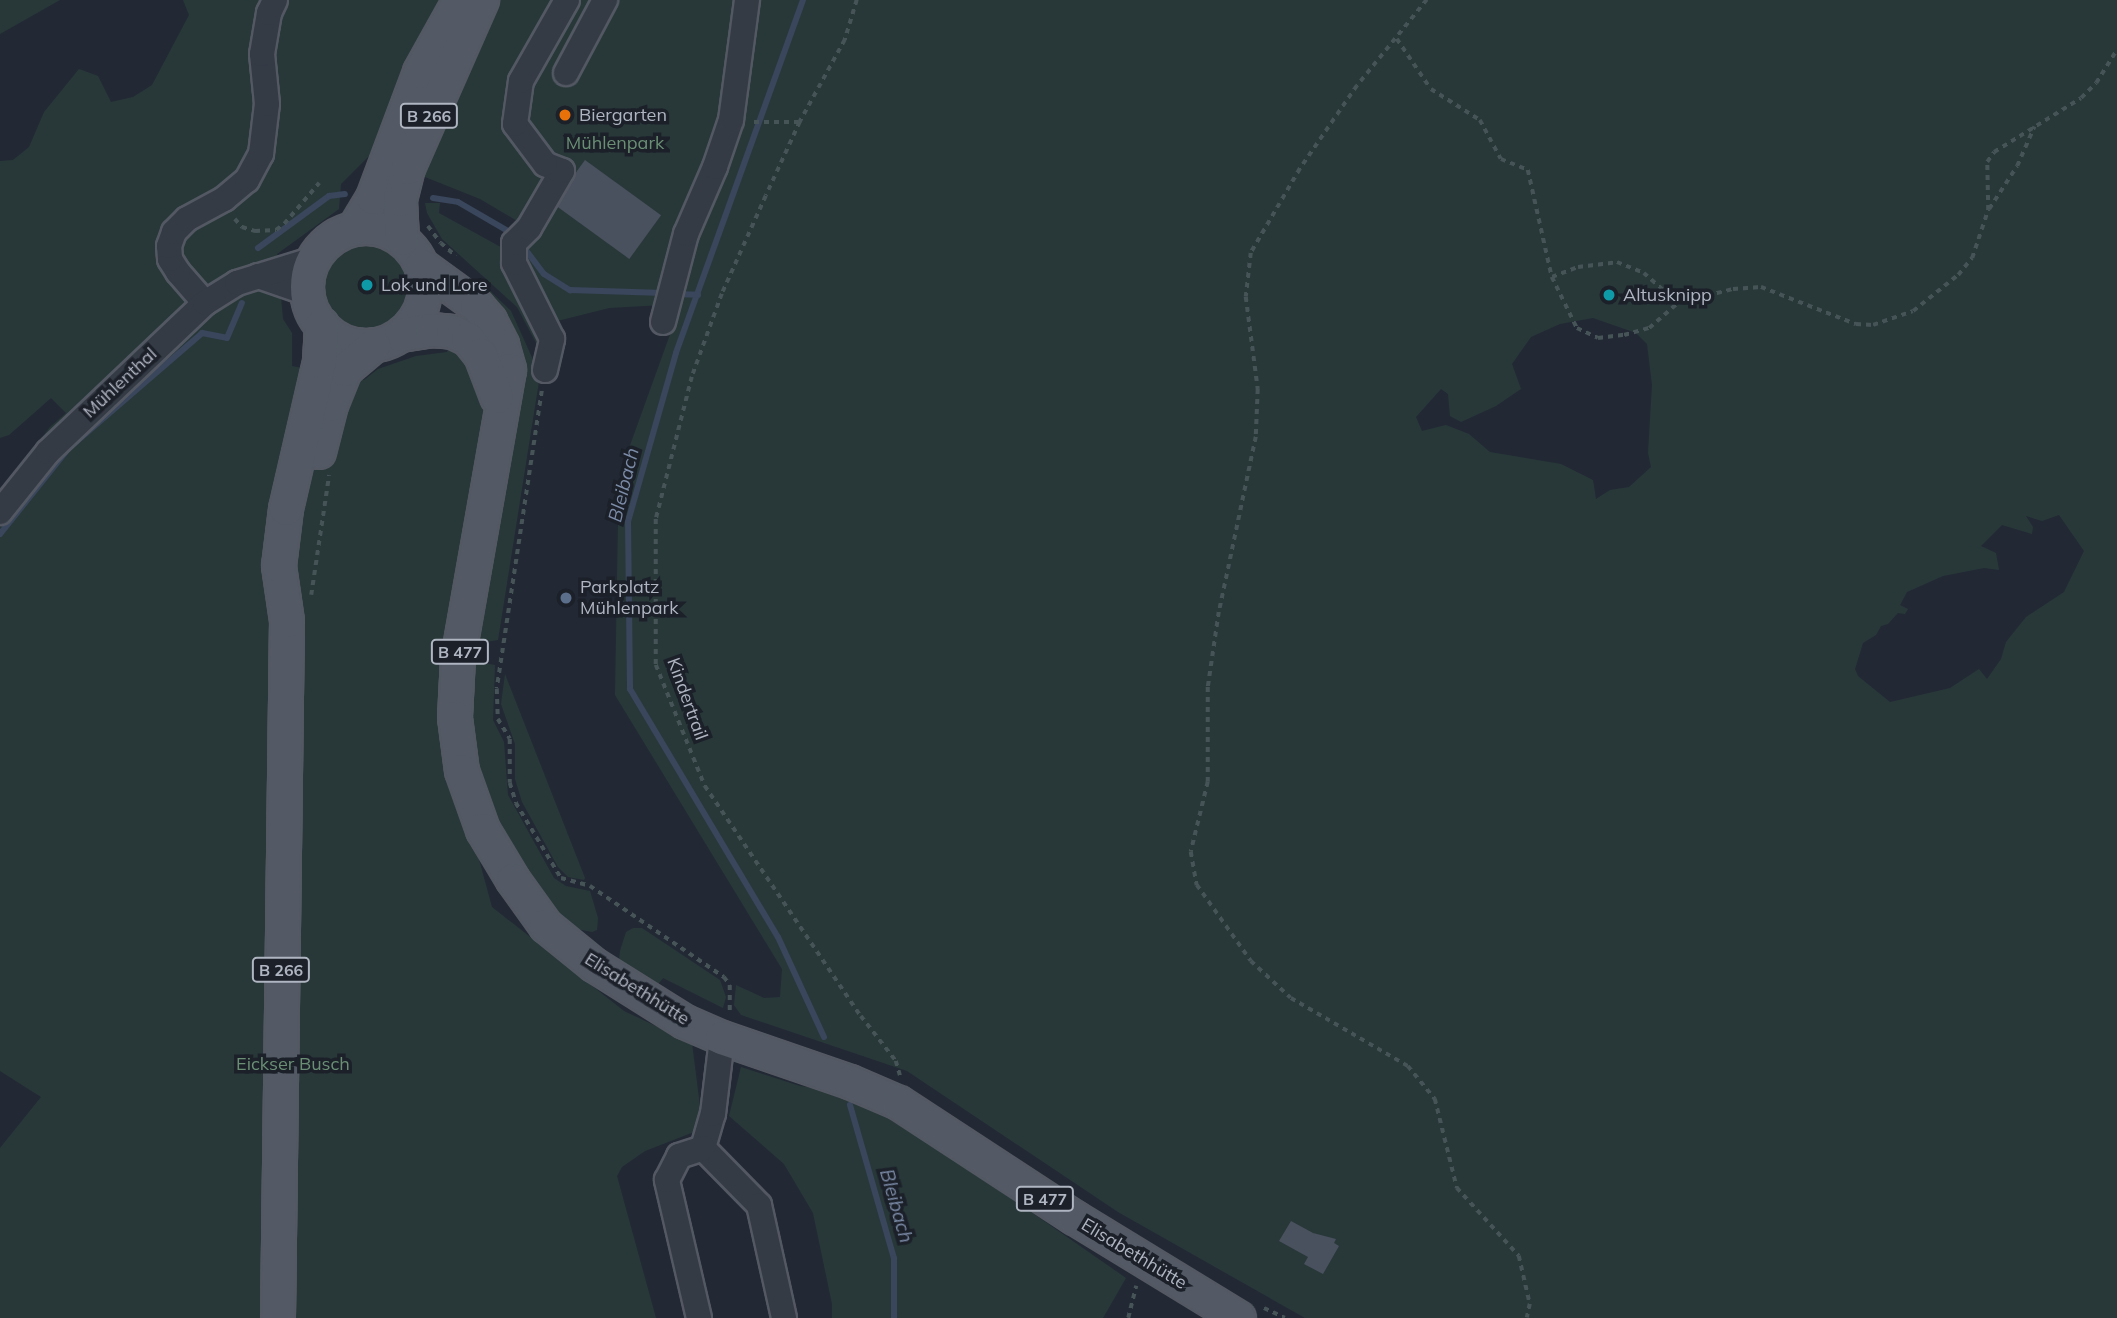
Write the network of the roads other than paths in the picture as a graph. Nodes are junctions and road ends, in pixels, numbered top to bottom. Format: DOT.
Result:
graph roads {
  1 [pos="275,0"];
  2 [pos="460,0"];
  3 [pos="482,0"];
  4 [pos="567,0"];
  5 [pos="605,0"];
  6 [pos="747,0"];
  7 [pos="592,26"];
  8 [pos="566,73"];
  9 [pos="355,228"];
  10 [pos="402,239"];
  11 [pos="314,259"];
  12 [pos="422,266"];
  13 [pos="258,276"];
  14 [pos="307,293"];
  15 [pos="668,299"];
  16 [pos="205,303"];
  17 [pos="321,325"];
  18 [pos="387,340"];
  19 [pos="545,370"];
  20 [pos="500,416"];
  21 [pos="0,512"];
  22 [pos="287,621"];
  23 [pos="729,1029"];
  24 [pos="703,1148"];
  25 [pos="278,1318"];
  26 [pos="699,1318"];
  27 [pos="784,1318"];
  28 [pos="1239,1318"];
  1 -- 16 [label="lane"];
  2 -- 9 [label="main road, B 266"];
  3 -- 10 [label="main road, B 266"];
  4 -- 7 [label="lane"];
  4 -- 19 [label="lane"];
  5 -- 7 [label="lane"];
  6 -- 15 [label="lane"];
  7 -- 8 [label="lane"];
  9 -- 10 [label="main road"];
  9 -- 11 [label="main road"];
  10 -- 12 [label="main road"];
  11 -- 13 [label="lane, Mühlenthal"];
  11 -- 14 [label="main road"];
  12 -- 18 [label="main road"];
  12 -- 20 [label="main road, B 477"];
  13 -- 14 [label="lane"];
  13 -- 16 [label="lane, Mühlenthal"];
  14 -- 17 [label="main road"];
  16 -- 21 [label="lane, Mühlenthal"];
  17 -- 18 [label="main road"];
  17 -- 22 [label="main road, B 266"];
  18 -- 20 [label="main road, B 477"];
  18 -- 22 [label="main road, B 266"];
  20 -- 23 [label="main road, Elisabethhütte / B 477"];
  22 -- 25 [label="main road, B 266"];
  23 -- 24 [label="lane"];
  23 -- 28 [label="main road, Elisabethhütte / B 477"];
  24 -- 26 [label="lane"];
  24 -- 27 [label="lane"];
}
